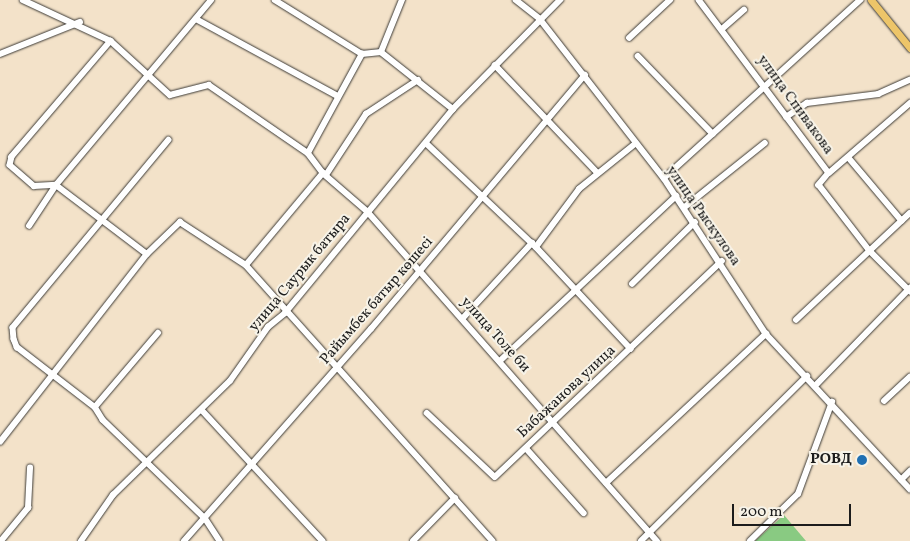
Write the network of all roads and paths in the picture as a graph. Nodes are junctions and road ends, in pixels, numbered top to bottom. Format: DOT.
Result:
graph roads {
  1 [pos="24,0"];
  2 [pos="211,0"];
  3 [pos="275,0"];
  4 [pos="402,0"];
  5 [pos="516,0"];
  6 [pos="560,0"];
  7 [pos="670,0"];
  8 [pos="700,0"];
  9 [pos="860,0"];
  10 [pos="871,0"];
  11 [pos="744,10"];
  12 [pos="196,19"];
  13 [pos="540,19"];
  14 [pos="80,22"];
  15 [pos="722,29"];
  16 [pos="629,38"];
  17 [pos="111,41"];
  18 [pos="910,48"];
  19 [pos="382,52"];
  20 [pos="0,54"];
  21 [pos="362,54"];
  22 [pos="638,56"];
  23 [pos="495,65"];
  24 [pos="585,75"];
  25 [pos="150,76"];
  26 [pos="418,80"];
  27 [pos="910,80"];
  28 [pos="765,86"];
  29 [pos="338,96"];
  30 [pos="910,103"];
  31 [pos="453,109"];
  32 [pos="549,117"];
  33 [pos="786,117"];
  34 [pos="713,134"];
  35 [pos="169,140"];
  36 [pos="426,142"];
  37 [pos="765,143"];
  38 [pos="635,144"];
  39 [pos="308,153"];
  40 [pos="849,158"];
  41 [pos="597,172"];
  42 [pos="829,173"];
  43 [pos="325,174"];
  44 [pos="664,178"];
  45 [pos="56,185"];
  46 [pos="676,196"];
  47 [pos="483,197"];
  48 [pos="684,208"];
  49 [pos="368,212"];
  50 [pos="910,213"];
  51 [pos="102,220"];
  52 [pos="902,221"];
  53 [pos="695,222"];
  54 [pos="29,226"];
  55 [pos="534,245"];
  56 [pos="870,251"];
  57 [pos="147,254"];
  58 [pos="722,261"];
  59 [pos="246,265"];
  60 [pos="420,272"];
  61 [pos="632,284"];
  62 [pos="575,290"];
  63 [pos="910,290"];
  64 [pos="285,314"];
  65 [pos="463,318"];
  66 [pos="796,320"];
  67 [pos="158,333"];
  68 [pos="766,334"];
  69 [pos="631,349"];
  70 [pos="501,360"];
  71 [pos="337,367"];
  72 [pos="51,373"];
  73 [pos="807,376"];
  74 [pos="910,377"];
  75 [pos="817,384"];
  76 [pos="884,401"];
  77 [pos="832,402"];
  78 [pos="95,407"];
  79 [pos="202,410"];
  80 [pos="427,413"];
  81 [pos="555,420"];
  82 [pos="0,442"];
  83 [pos="526,448"];
  84 [pos="254,462"];
  85 [pos="149,464"];
  86 [pos="30,468"];
  87 [pos="910,471"];
  88 [pos="901,480"];
  89 [pos="606,482"];
  90 [pos="910,490"];
  91 [pos="455,498"];
  92 [pos="584,513"];
  93 [pos="204,518"];
  94 [pos="650,534"];
  95 [pos="1,541"];
  96 [pos="81,541"];
  97 [pos="184,541"];
  98 [pos="220,541"];
  99 [pos="323,541"];
  100 [pos="413,541"];
  101 [pos="493,541"];
  102 [pos="641,541"];
  103 [pos="657,541"];
  104 [pos="750,541"];
  1 -- 14 [label="street"];
  2 -- 12 [label="street"];
  3 -- 21 [label="street"];
  4 -- 19 [label="street"];
  5 -- 13 [label="street, улица Рыскулова"];
  6 -- 13 [label="street, улица Саурык батыра"];
  7 -- 16 [label="street"];
  8 -- 15 [label="street, улица Спивакова"];
  9 -- 28 [label="street"];
  10 -- 18 [label="main road"];
  11 -- 15 [label="street"];
  12 -- 25 [label="street"];
  12 -- 29 [label="street"];
  13 -- 23 [label="street, улица Саурык батыра"];
  13 -- 24 [label="street, улица Рыскулова"];
  14 -- 17 [label="street"];
  14 -- 20 [label="street"];
  15 -- 28 [label="street, улица Спивакова"];
  17 -- 25 [label="street"];
  17 -- 45 [label="street"];
  19 -- 21 [label="street"];
  19 -- 26 [label="street"];
  21 -- 29 [label="street"];
  22 -- 34 [label="street"];
  23 -- 31 [label="street, улица Саурык батыра"];
  23 -- 32 [label="street"];
  24 -- 32 [label="street, Райымбек батыр көшесі"];
  24 -- 38 [label="street, улица Рыскулова"];
  25 -- 39 [label="street, улица Толе би"];
  25 -- 45 [label="street"];
  26 -- 31 [label="street"];
  26 -- 43 [label="street"];
  27 -- 33 [label="street"];
  28 -- 33 [label="street, улица Спивакова"];
  28 -- 34 [label="street"];
  29 -- 39 [label="street"];
  30 -- 40 [label="street"];
  31 -- 36 [label="street, улица Саурык батыра"];
  32 -- 41 [label="street"];
  32 -- 47 [label="street, Райымбек батыр көшесі"];
  33 -- 42 [label="street, улица Спивакова"];
  34 -- 44 [label="street"];
  35 -- 51 [label="street"];
  36 -- 47 [label="street"];
  36 -- 49 [label="street, улица Саурык батыра"];
  37 -- 48 [label="street"];
  38 -- 41 [label="street"];
  38 -- 44 [label="street, улица Рыскулова"];
  39 -- 43 [label="street, улица Толе би"];
  40 -- 42 [label="street"];
  40 -- 52 [label="street"];
  41 -- 55 [label="street"];
  42 -- 56 [label="street, улица Спивакова"];
  43 -- 49 [label="street, улица Толе би"];
  43 -- 59 [label="street"];
  44 -- 46 [label="street, улица Рыскулова"];
  45 -- 51 [label="street"];
  45 -- 54 [label="street"];
  46 -- 48 [label="street, улица Рыскулова"];
  46 -- 62 [label="street"];
  47 -- 55 [label="street"];
  47 -- 60 [label="street, Райымбек батыр көшесі"];
  48 -- 53 [label="street, улица Рыскулова"];
  49 -- 60 [label="street, улица Толе би"];
  49 -- 64 [label="street, улица Саурык батыра"];
  50 -- 52 [label="street"];
  51 -- 57 [label="street"];
  51 -- 72 [label="street"];
  52 -- 56 [label="street"];
  53 -- 58 [label="street, улица Рыскулова"];
  53 -- 61 [label="street"];
  55 -- 62 [label="street"];
  55 -- 65 [label="street"];
  56 -- 63 [label="street, улица Спивакова"];
  56 -- 66 [label="street"];
  57 -- 59 [label="street"];
  57 -- 72 [label="street"];
  58 -- 68 [label="street, улица Рыскулова"];
  58 -- 69 [label="street, Бабажанова улица"];
  59 -- 64 [label="street"];
  60 -- 65 [label="street, улица Толе би"];
  60 -- 71 [label="street, Райымбек батыр көшесі"];
  62 -- 69 [label="street"];
  62 -- 70 [label="street"];
  63 -- 75 [label="street"];
  64 -- 71 [label="street"];
  64 -- 79 [label="street, улица Саурык батыра"];
  65 -- 70 [label="street, улица Толе би"];
  67 -- 78 [label="street"];
  68 -- 73 [label="street, улица Рыскулова"];
  68 -- 89 [label="street"];
  69 -- 81 [label="street, Бабажанова улица"];
  70 -- 81 [label="street, улица Толе би"];
  71 -- 84 [label="street, Райымбек батыр көшесі"];
  71 -- 91 [label="street"];
  72 -- 78 [label="street"];
  72 -- 82 [label="street"];
  73 -- 75 [label="street, улица Рыскулова"];
  73 -- 94 [label="street"];
  74 -- 76 [label="street"];
  75 -- 77 [label="street, улица Рыскулова"];
  77 -- 88 [label="street, улица Рыскулова"];
  77 -- 104 [label="street"];
  78 -- 85 [label="street"];
  79 -- 84 [label="street"];
  79 -- 85 [label="street, улица Саурык батыра"];
  80 -- 83 [label="street, Бабажанова улица"];
  81 -- 83 [label="street, Бабажанова улица"];
  81 -- 89 [label="street, улица Толе би"];
  83 -- 92 [label="street"];
  84 -- 93 [label="street, Райымбек батыр көшесі"];
  84 -- 99 [label="street"];
  85 -- 93 [label="street"];
  85 -- 96 [label="street, улица Саурык батыра"];
  86 -- 95 [label="street"];
  87 -- 88 [label="street"];
  88 -- 90 [label="street, улица Рыскулова"];
  89 -- 94 [label="street, улица Толе би"];
  91 -- 100 [label="street"];
  91 -- 101 [label="street"];
  93 -- 97 [label="street, Райымбек батыр көшесі"];
  93 -- 98 [label="street"];
  94 -- 102 [label="street"];
  94 -- 103 [label="street, улица Толе би"];
}
